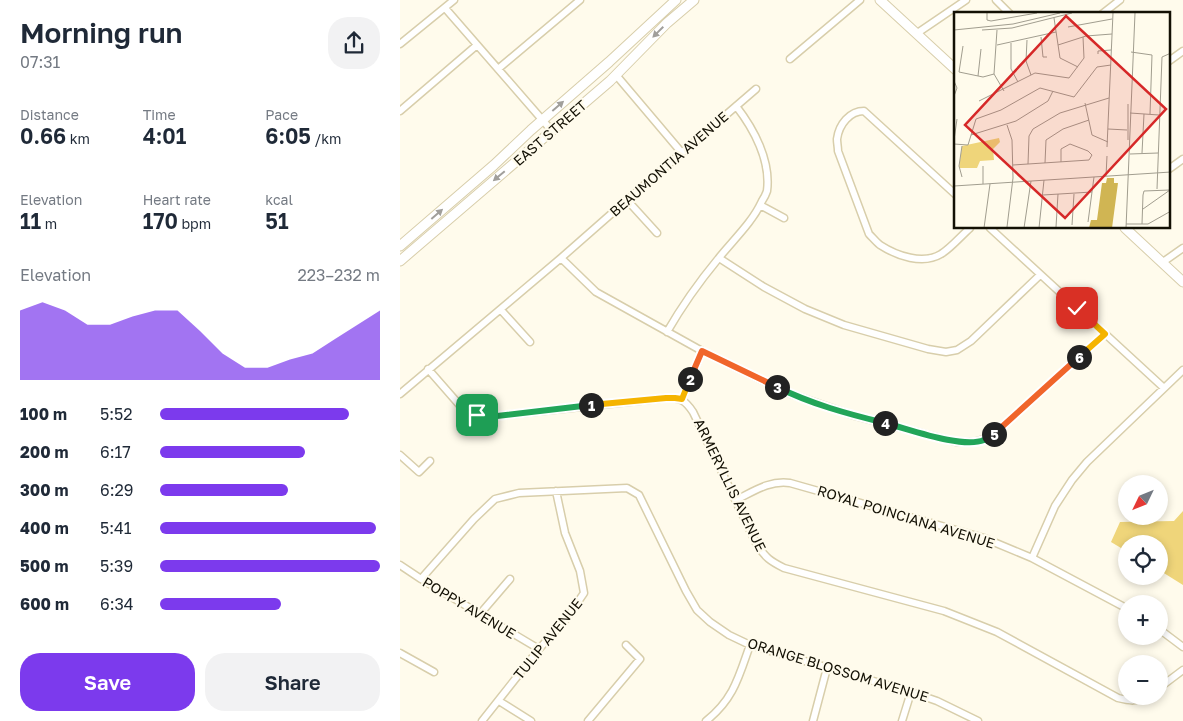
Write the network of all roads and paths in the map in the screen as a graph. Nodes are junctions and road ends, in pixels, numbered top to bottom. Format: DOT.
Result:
graph roads {
  1 [pos="454,0"];
  2 [pos="580,0"];
  3 [pos="676,0"];
  4 [pos="694,0"];
  5 [pos="860,0"];
  6 [pos="880,0"];
  7 [pos="966,0"];
  8 [pos="996,0"];
  9 [pos="1120,0"];
  10 [pos="445,8"];
  11 [pos="1008,12"];
  12 [pos="1105,12"];
  13 [pos="916,34"];
  14 [pos="400,44"];
  15 [pos="477,44"];
  16 [pos="1183,51"];
  17 [pos="790,59"];
  18 [pos="1170,61"];
  19 [pos="954,68"];
  20 [pos="498,69"];
  21 [pos="616,75"];
  22 [pos="756,89"];
  23 [pos="736,106"];
  24 [pos="400,111"];
  25 [pos="542,120"];
  26 [pos="552,131"];
  27 [pos="682,153"];
  28 [pos="1183,159"];
  29 [pos="1171,165"];
  30 [pos="954,192"];
  31 [pos="627,200"];
  32 [pos="760,205"];
  33 [pos="784,218"];
  34 [pos="969,229"];
  35 [pos="991,229"];
  36 [pos="1126,229"];
  37 [pos="657,233"];
  38 [pos="400,246"];
  39 [pos="1183,248"];
  40 [pos="561,258"];
  41 [pos="719,258"];
  42 [pos="400,261"];
  43 [pos="1163,262"];
  44 [pos="1040,275"];
  45 [pos="1183,282"];
  46 [pos="501,310"];
  47 [pos="667,332"];
  48 [pos="1105,334"];
  49 [pos="530,342"];
  50 [pos="702,351"];
  51 [pos="428,370"];
  52 [pos="1183,370"];
  53 [pos="1164,388"];
  54 [pos="400,394"];
  55 [pos="682,399"];
  56 [pos="400,455"];
  57 [pos="430,461"];
  58 [pos="556,491"];
  59 [pos="736,500"];
  60 [pos="1032,558"];
  61 [pos="400,565"];
  62 [pos="421,579"];
  63 [pos="510,579"];
  64 [pos="1118,604"];
  65 [pos="480,614"];
  66 [pos="1168,635"];
  67 [pos="626,645"];
  68 [pos="750,645"];
  69 [pos="1183,647"];
  70 [pos="540,649"];
  71 [pos="400,654"];
  72 [pos="827,668"];
  73 [pos="1183,670"];
  74 [pos="434,672"];
  75 [pos="1168,681"];
  76 [pos="911,692"];
  77 [pos="1118,698"];
  78 [pos="498,701"];
  79 [pos="482,721"];
  80 [pos="531,721"];
  81 [pos="588,721"];
  82 [pos="706,721"];
  83 [pos="813,721"];
  84 [pos="902,721"];
  85 [pos="978,721"];
  1 -- 10 [label="street"];
  2 -- 20 [label="street"];
  25 -- 3 [label="main road, EAST STREET, one-way"];
  4 -- 21 [label="main road, EAST STREET, one-way"];
  5 -- 17 [label="street"];
  6 -- 13 [label="main road"];
  7 -- 13 [label="street"];
  8 -- 11 [label="street"];
  9 -- 12 [label="street"];
  10 -- 14 [label="street"];
  10 -- 15 [label="street"];
  13 -- 19 [label="main road"];
  15 -- 20 [label="street"];
  15 -- 24 [label="street"];
  16 -- 18 [label="street"];
  20 -- 25 [label="street"];
  21 -- 26 [label="main road, EAST STREET"];
  21 -- 27 [label="street"];
  22 -- 23 [label="street"];
  23 -- 27 [label="street, BEAUMONTIA AVENUE"];
  23 -- 32 [label="street, BEAUMONTIA AVENUE"];
  25 -- 26 [label="street"];
  38 -- 25 [label="main road, EAST STREET, one-way"];
  26 -- 42 [label="main road, EAST STREET, one-way"];
  27 -- 31 [label="street, BEAUMONTIA AVENUE"];
  28 -- 29 [label="street"];
  30 -- 34 [label="street"];
  31 -- 37 [label="street"];
  31 -- 40 [label="street, BEAUMONTIA AVENUE"];
  32 -- 33 [label="street"];
  32 -- 41 [label="street, BEAUMONTIA AVENUE"];
  35 -- 44 [label="street"];
  36 -- 43 [label="main road"];
  39 -- 43 [label="street"];
  40 -- 46 [label="street, BEAUMONTIA AVENUE"];
  40 -- 47 [label="street"];
  41 -- 44 [label="street"];
  41 -- 47 [label="street, BEAUMONTIA AVENUE"];
  43 -- 45 [label="main road"];
  44 -- 48 [label="street"];
  46 -- 49 [label="street"];
  46 -- 51 [label="street, BEAUMONTIA AVENUE"];
  47 -- 50 [label="street"];
  48 -- 50 [label="street"];
  48 -- 53 [label="street"];
  50 -- 55 [label="street"];
  51 -- 54 [label="street, BEAUMONTIA AVENUE"];
  51 -- 55 [label="street"];
  52 -- 53 [label="street"];
  53 -- 60 [label="street"];
  55 -- 59 [label="street, ARMERYLLIS AVENUE"];
  56 -- 57 [label="street"];
  58 -- 62 [label="street, ORANGE BLOSSOM AVENUE"];
  58 -- 68 [label="street, ORANGE BLOSSOM AVENUE"];
  58 -- 70 [label="street, TULIP AVENUE"];
  59 -- 60 [label="street, ROYAL POINCIANA AVENUE"];
  59 -- 77 [label="street, ARMERYLLIS AVENUE"];
  60 -- 64 [label="street, ROYAL POINCIANA AVENUE"];
  61 -- 62 [label="street, POPPY AVENUE"];
  62 -- 65 [label="street, POPPY AVENUE"];
  63 -- 65 [label="street"];
  65 -- 70 [label="street, POPPY AVENUE"];
  66 -- 69 [label="street"];
  67 -- 81 [label="street"];
  68 -- 72 [label="street, ORANGE BLOSSOM AVENUE"];
  68 -- 82 [label="street"];
  70 -- 78 [label="street, TULIP AVENUE"];
  71 -- 74 [label="street"];
  72 -- 76 [label="street, ORANGE BLOSSOM AVENUE"];
  72 -- 83 [label="street"];
  73 -- 75 [label="street"];
  76 -- 84 [label="street"];
  76 -- 85 [label="street, ORANGE BLOSSOM AVENUE"];
  78 -- 79 [label="street, TULIP AVENUE"];
  78 -- 80 [label="street"];
}
